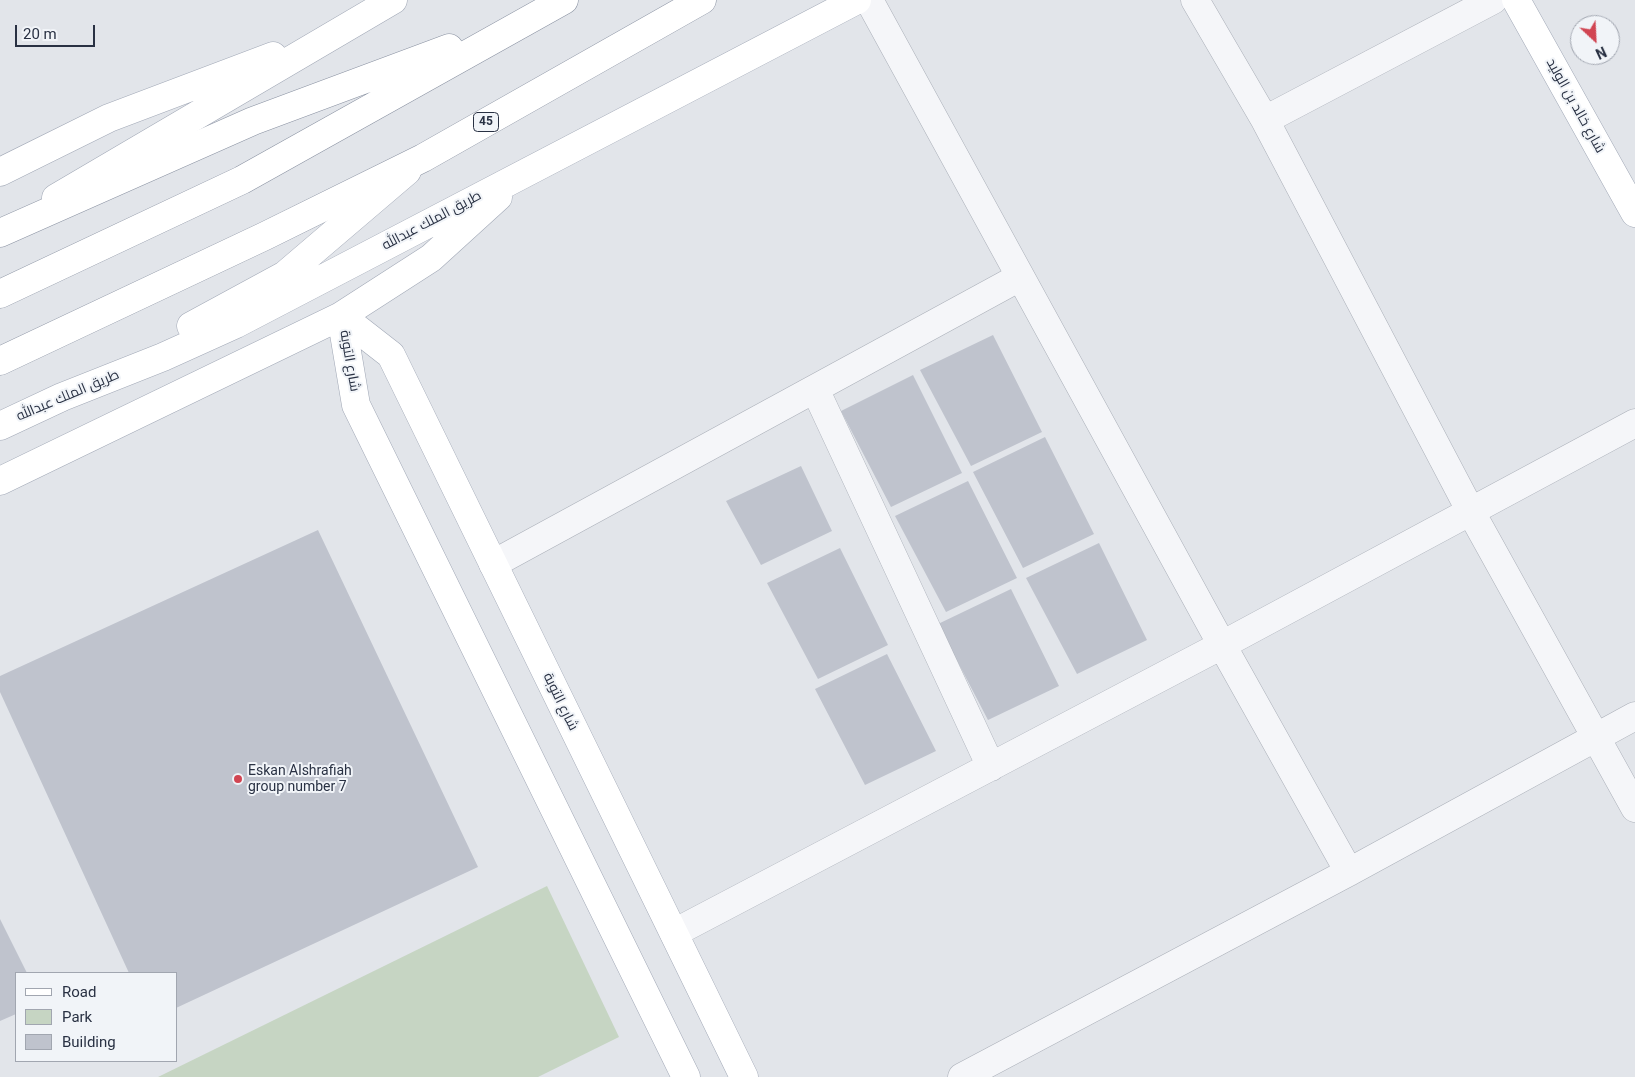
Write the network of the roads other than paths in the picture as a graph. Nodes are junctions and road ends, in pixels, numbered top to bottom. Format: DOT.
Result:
graph roads {
  1 [pos="393,0"];
  2 [pos="564,0"];
  3 [pos="702,0"];
  4 [pos="857,0"];
  5 [pos="868,0"];
  6 [pos="1195,0"];
  7 [pos="1493,0"];
  8 [pos="1516,0"];
  9 [pos="530,18"];
  10 [pos="347,28"];
  11 [pos="1265,120"];
  12 [pos="423,158"];
  13 [pos="526,171"];
  14 [pos="0,172"];
  15 [pos="1635,213"];
  16 [pos="0,232"];
  17 [pos="1020,278"];
  18 [pos="0,294"];
  19 [pos="341,316"];
  20 [pos="0,361"];
  21 [pos="815,389"];
  22 [pos="62,397"];
  23 [pos="1635,423"];
  24 [pos="0,426"];
  25 [pos="0,481"];
  26 [pos="1471,512"];
  27 [pos="493,564"];
  28 [pos="1222,645"];
  29 [pos="1635,716"];
  30 [pos="1596,738"];
  31 [pos="991,767"];
  32 [pos="1635,808"];
  33 [pos="1349,872"];
  34 [pos="674,933"];
  35 [pos="686,1077"];
  36 [pos="744,1077"];
  37 [pos="962,1077"];
  1 -- 10 [label="main road"];
  2 -- 9 [label="main road"];
  3 -- 12 [label="main road, 45"];
  4 -- 13 [label="main road, طريق الملك عبدالله"];
  5 -- 17 [label="street"];
  6 -- 11 [label="street"];
  7 -- 11 [label="street"];
  8 -- 15 [label="main road, شارع خالد بن الوليد"];
  9 -- 16 [label="main road"];
  9 -- 18 [label="main road"];
  10 -- 14 [label="main road"];
  10 -- 16 [label="main road"];
  11 -- 26 [label="street"];
  12 -- 20 [label="main road, 45"];
  12 -- 22 [label="main road"];
  13 -- 19 [label="main road"];
  13 -- 22 [label="main road, طريق الملك عبدالله"];
  17 -- 21 [label="street"];
  17 -- 28 [label="street"];
  19 -- 25 [label="main road"];
  19 -- 27 [label="main road, شارع التوبة"];
  19 -- 35 [label="main road, شارع التوبة"];
  21 -- 27 [label="street"];
  21 -- 31 [label="street"];
  22 -- 24 [label="main road, طريق الملك عبدالله"];
  23 -- 26 [label="street"];
  26 -- 28 [label="street"];
  26 -- 30 [label="street"];
  27 -- 34 [label="main road, شارع التوبة"];
  28 -- 31 [label="street"];
  28 -- 33 [label="street"];
  29 -- 30 [label="street"];
  30 -- 32 [label="street"];
  30 -- 33 [label="street"];
  31 -- 34 [label="street"];
  33 -- 37 [label="street"];
  34 -- 36 [label="main road, شارع التوبة"];
}
